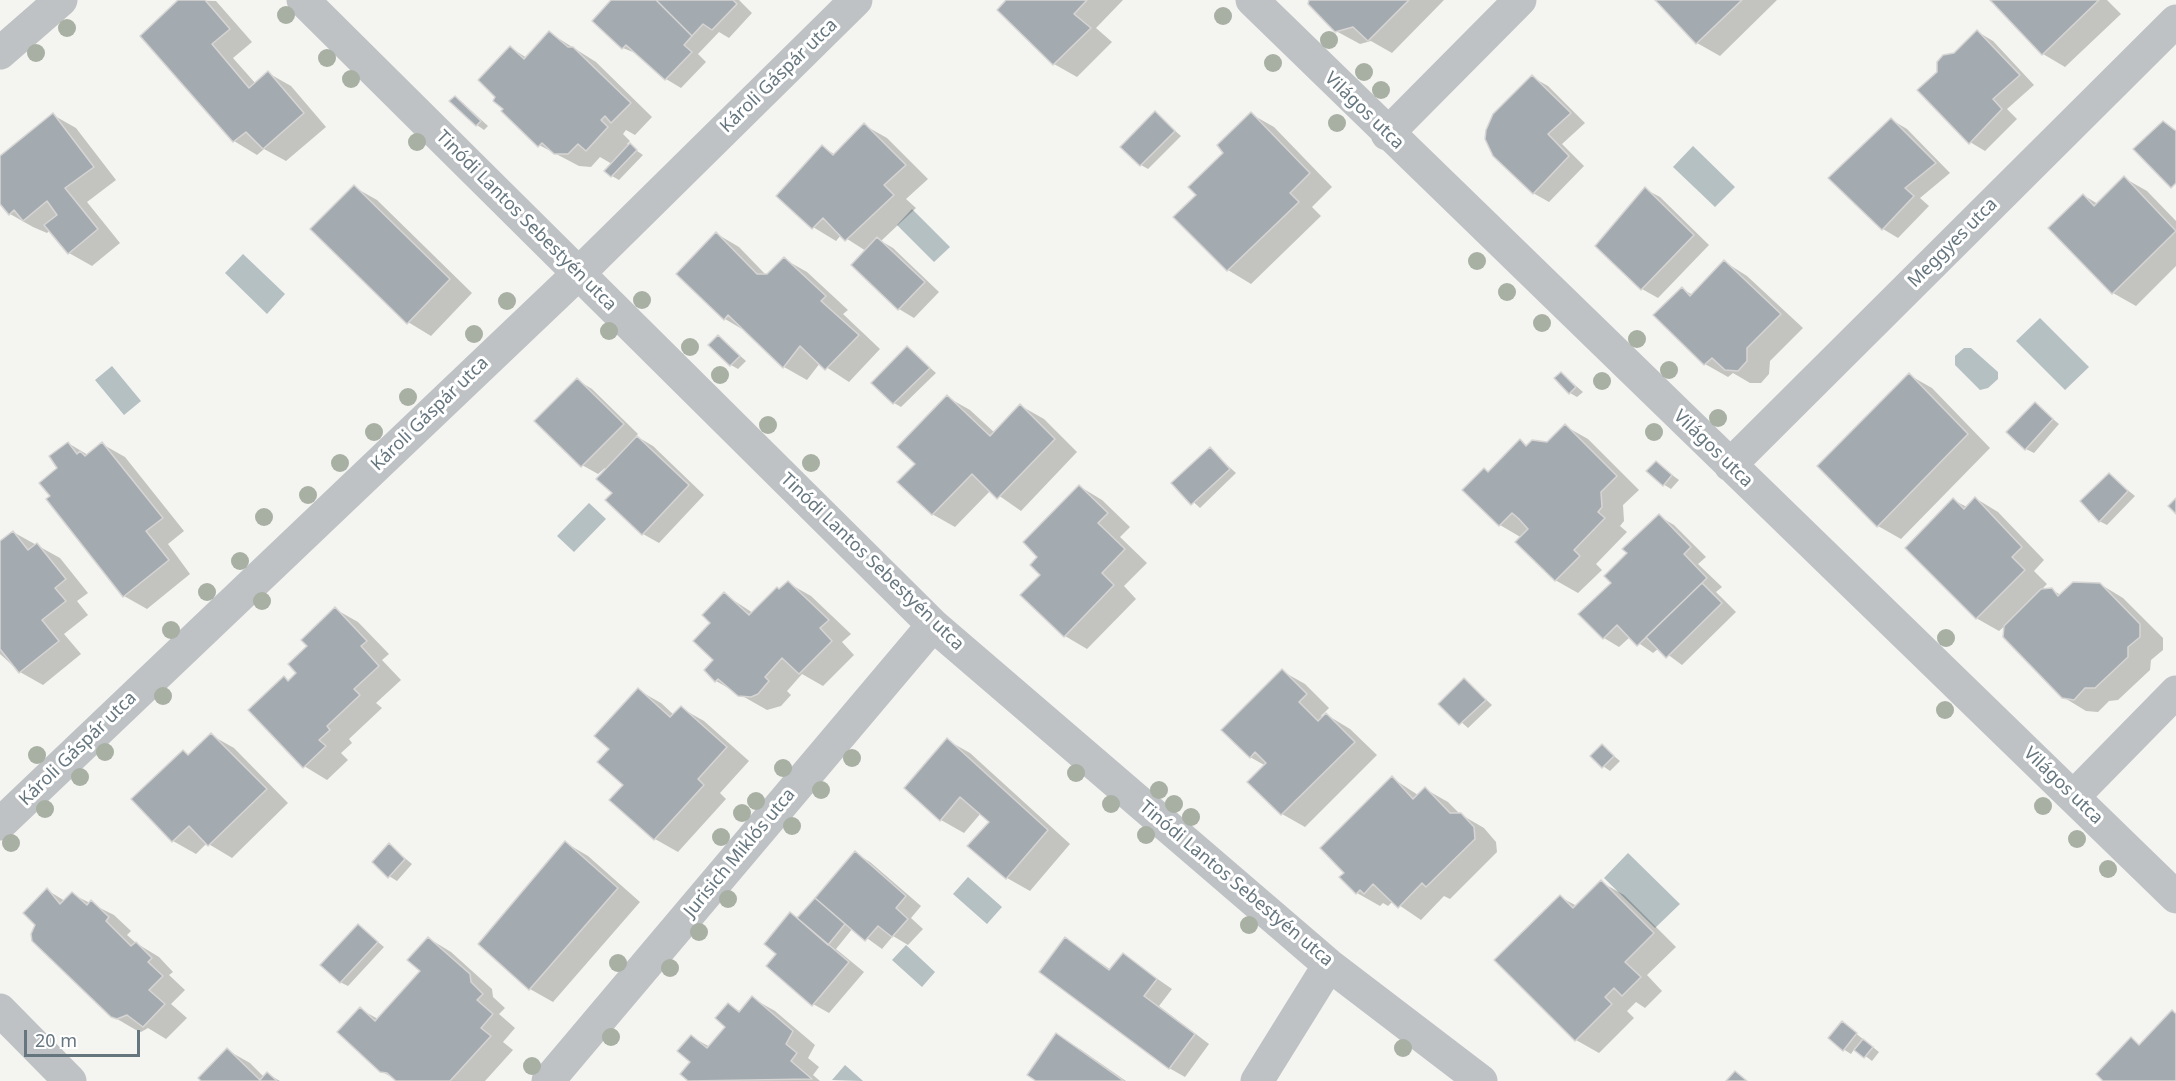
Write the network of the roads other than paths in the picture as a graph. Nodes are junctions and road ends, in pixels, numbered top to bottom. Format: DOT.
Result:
graph roads {
  1 [pos="61,0"];
  2 [pos="303,0"];
  3 [pos="856,0"];
  4 [pos="1252,0"];
  5 [pos="1520,0"];
  6 [pos="2176,21"];
  7 [pos="0,53"];
  8 [pos="1388,134"];
  9 [pos="579,273"];
  10 [pos="1730,465"];
  11 [pos="933,626"];
  12 [pos="2176,692"];
  13 [pos="2074,796"];
  14 [pos="0,824"];
  15 [pos="2176,897"];
  16 [pos="1329,965"];
  17 [pos="0,1010"];
  18 [pos="70,1081"];
  19 [pos="548,1081"];
  20 [pos="1257,1081"];
  21 [pos="1481,1081"];
  1 -- 7 [label="street"];
  2 -- 9 [label="street, Tinódi Lantos Sebestyén utca"];
  3 -- 9 [label="street, Károli Gáspár utca"];
  4 -- 8 [label="street, Világos utca"];
  5 -- 8 [label="street"];
  6 -- 10 [label="street, Meggyes utca"];
  8 -- 10 [label="street, Világos utca"];
  9 -- 11 [label="street, Tinódi Lantos Sebestyén utca"];
  9 -- 14 [label="street, Károli Gáspár utca"];
  10 -- 13 [label="street, Világos utca"];
  11 -- 16 [label="street, Tinódi Lantos Sebestyén utca"];
  11 -- 19 [label="street, Jurisich Miklós utca"];
  12 -- 13 [label="street"];
  13 -- 15 [label="street, Világos utca"];
  16 -- 20 [label="street"];
  16 -- 21 [label="street, Tinódi Lantos Sebestyén utca"];
  17 -- 18 [label="street"];
}
